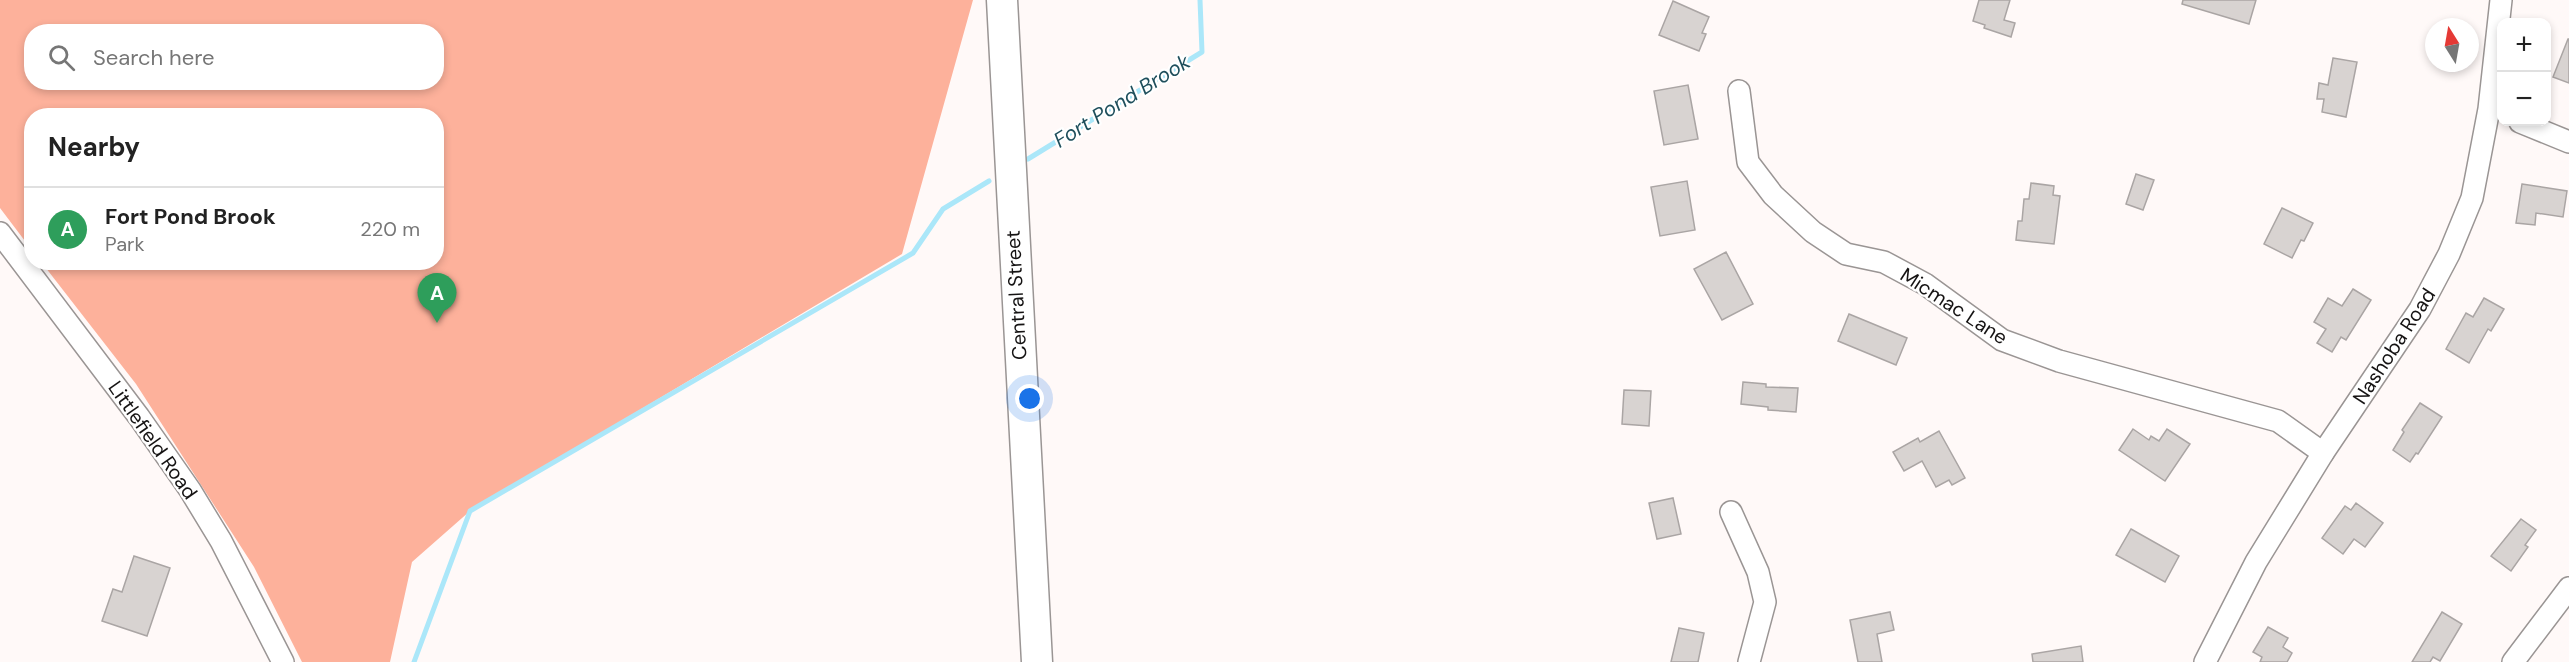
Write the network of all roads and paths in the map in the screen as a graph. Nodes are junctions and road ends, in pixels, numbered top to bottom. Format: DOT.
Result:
graph roads {
  1 [pos="1002,0"];
  2 [pos="2501,0"];
  3 [pos="1739,91"];
  4 [pos="2495,112"];
  5 [pos="2530,126"];
  6 [pos="2569,142"];
  7 [pos="0,233"];
  8 [pos="8,256"];
  9 [pos="2323,453"];
  10 [pos="1731,513"];
  11 [pos="2569,588"];
  12 [pos="283,662"];
  13 [pos="1037,662"];
  14 [pos="1749,662"];
  15 [pos="2205,662"];
  16 [pos="2513,662"];
  1 -- 13 [label="street, Central Street"];
  2 -- 4 [label="street, Nashoba Road"];
  3 -- 9 [label="street, Micmac Lane"];
  4 -- 9 [label="street, Nashoba Road"];
  5 -- 6 [label="street"];
  7 -- 8 [label="street, Littlefield Road"];
  8 -- 12 [label="street, Littlefield Road"];
  9 -- 15 [label="street, Nashoba Road"];
  10 -- 14 [label="street"];
  11 -- 16 [label="street"];
}
